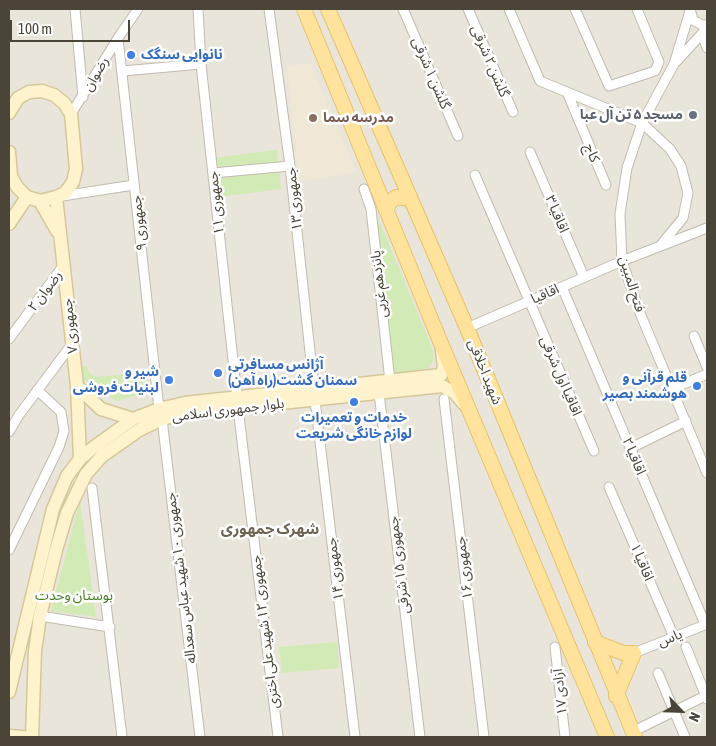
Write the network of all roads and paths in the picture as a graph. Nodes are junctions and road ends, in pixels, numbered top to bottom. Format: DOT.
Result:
graph roads {
  1 [pos="75,9"];
  2 [pos="138,9"];
  3 [pos="198,9"];
  4 [pos="269,9"];
  5 [pos="304,9"];
  6 [pos="328,9"];
  7 [pos="405,9"];
  8 [pos="468,9"];
  9 [pos="509,9"];
  10 [pos="575,9"];
  11 [pos="637,9"];
  12 [pos="690,10"];
  13 [pos="705,29"];
  14 [pos="118,38"];
  15 [pos="707,48"];
  16 [pos="201,64"];
  17 [pos="674,64"];
  18 [pos="123,71"];
  19 [pos="567,92"];
  20 [pos="83,97"];
  21 [pos="9,112"];
  22 [pos="513,112"];
  23 [pos="71,114"];
  24 [pos="642,123"];
  25 [pos="458,136"];
  26 [pos="9,152"];
  27 [pos="530,152"];
  28 [pos="290,166"];
  29 [pos="398,172"];
  30 [pos="213,173"];
  31 [pos="475,176"];
  32 [pos="10,178"];
  33 [pos="369,184"];
  34 [pos="134,185"];
  35 [pos="606,185"];
  36 [pos="27,197"];
  37 [pos="56,197"];
  38 [pos="410,199"];
  39 [pos="40,201"];
  40 [pos="386,210"];
  41 [pos="9,224"];
  42 [pos="707,228"];
  43 [pos="60,236"];
  44 [pos="660,246"];
  45 [pos="622,260"];
  46 [pos="63,266"];
  47 [pos="584,277"];
  48 [pos="562,287"];
  49 [pos="529,301"];
  50 [pos="467,328"];
  51 [pos="694,336"];
  52 [pos="9,339"];
  53 [pos="440,341"];
  54 [pos="72,344"];
  55 [pos="707,366"];
  56 [pos="707,374"];
  57 [pos="390,381"];
  58 [pos="77,386"];
  59 [pos="442,387"];
  60 [pos="672,389"];
  61 [pos="37,390"];
  62 [pos="378,393"];
  63 [pos="314,394"];
  64 [pos="238,403"];
  65 [pos="470,412"];
  66 [pos="161,414"];
  67 [pos="133,419"];
  68 [pos="686,421"];
  69 [pos="9,432"];
  70 [pos="630,448"];
  71 [pos="594,451"];
  72 [pos="80,459"];
  73 [pos="707,473"];
  74 [pos="609,487"];
  75 [pos="92,488"];
  76 [pos="9,550"];
  77 [pos="40,587"];
  78 [pos="40,616"];
  79 [pos="706,624"];
  80 [pos="110,627"];
  81 [pos="674,637"];
  82 [pos="595,642"];
  83 [pos="555,647"];
  84 [pos="686,647"];
  85 [pos="634,653"];
  86 [pos="658,673"];
  87 [pos="9,692"];
  88 [pos="616,696"];
  89 [pos="707,696"];
  90 [pos="674,712"];
  91 [pos="634,735"];
  92 [pos="9,736"];
  93 [pos="23,737"];
  94 [pos="32,737"];
  95 [pos="122,737"];
  96 [pos="200,737"];
  97 [pos="278,737"];
  98 [pos="355,737"];
  99 [pos="420,737"];
  100 [pos="484,737"];
  101 [pos="565,737"];
  102 [pos="607,737"];
  103 [pos="686,737"];
  1 -- 20 [label="street"];
  2 -- 14 [label="street, رضوان"];
  3 -- 16 [label="street, جمهوری ۱۱"];
  4 -- 28 [label="street, جمهوری ۱۳"];
  5 -- 33 [label="main road"];
  6 -- 29 [label="main road, شهید اخلاقی"];
  7 -- 25 [label="street, گلشن ۱ شرقی"];
  8 -- 22 [label="street, گلشن ۲ شرقی"];
  9 -- 19 [label="street"];
  10 -- 11 [label="street"];
  12 -- 13 [label="street"];
  12 -- 17 [label="street"];
  13 -- 15 [label="street"];
  13 -- 17 [label="street"];
  14 -- 18 [label="street, جمهوری ۹"];
  14 -- 20 [label="street, رضوان"];
  16 -- 18 [label="street"];
  16 -- 30 [label="street, جمهوری ۱۱"];
  17 -- 24 [label="street, فتح المبین"];
  18 -- 34 [label="street, جمهوری ۹"];
  19 -- 24 [label="street"];
  19 -- 35 [label="street, کاج"];
  20 -- 23 [label="street, رضوان"];
  21 -- 23 [label="street"];
  23 -- 37 [label="street"];
  24 -- 44 [label="street"];
  24 -- 45 [label="street, فتح المبین"];
  26 -- 32 [label="street"];
  27 -- 47 [label="street, اقاقیا ۳"];
  28 -- 30 [label="street"];
  28 -- 63 [label="street, جمهوری ۱۳"];
  29 -- 33 [label="main road"];
  29 -- 38 [label="main road, شهید اخلاقی"];
  30 -- 64 [label="street, جمهوری ۱۱"];
  31 -- 49 [label="street"];
  32 -- 36 [label="street"];
  33 -- 40 [label="main road"];
  33 -- 57 [label="street, پانزدهم غربی"];
  34 -- 37 [label="street"];
  34 -- 66 [label="street, جمهوری ۹"];
  36 -- 39 [label="street"];
  36 -- 41 [label="street"];
  37 -- 39 [label="street"];
  37 -- 43 [label="street, جمهوری ۷"];
  38 -- 40 [label="main road"];
  38 -- 50 [label="main road, شهید اخلاقی"];
  39 -- 43 [label="street"];
  40 -- 53 [label="main road"];
  42 -- 44 [label="street, اقاقیا"];
  43 -- 46 [label="street, جمهوری ۷"];
  44 -- 45 [label="street, اقاقیا"];
  45 -- 47 [label="street, اقاقیا"];
  45 -- 60 [label="street, فتح المبین"];
  46 -- 52 [label="street, رضوان ۲"];
  46 -- 54 [label="street, جمهوری ۷"];
  47 -- 48 [label="street, اقاقیا"];
  48 -- 49 [label="street, اقاقیا"];
  48 -- 70 [label="street, اقاقیا ۲"];
  49 -- 50 [label="street, اقاقیا"];
  49 -- 71 [label="street, اقاقیا اول شرقی"];
  50 -- 82 [label="main road, شهید اخلاقی"];
  51 -- 55 [label="street"];
  53 -- 59 [label="street"];
  53 -- 65 [label="main road"];
  54 -- 58 [label="street, جمهوری ۷"];
  54 -- 61 [label="street"];
  56 -- 60 [label="street"];
  57 -- 59 [label="street, بلوار جمهوری اسلامی"];
  57 -- 63 [label="street, بلوار جمهوری اسلامی"];
  58 -- 67 [label="street"];
  58 -- 72 [label="street, جمهوری ۷"];
  59 -- 62 [label="street, بلوار جمهوری اسلامی"];
  59 -- 65 [label="street"];
  59 -- 100 [label="street, جمهوری ۱۶"];
  60 -- 68 [label="street, فتح المبین"];
  61 -- 69 [label="street"];
  61 -- 76 [label="street"];
  62 -- 63 [label="street, بلوار جمهوری اسلامی"];
  62 -- 99 [label="street, جمهوری ۱۵ شرقی"];
  63 -- 64 [label="street, بلوار جمهوری اسلامی"];
  63 -- 98 [label="street, جمهوری ۱۴"];
  64 -- 66 [label="street, بلوار جمهوری اسلامی"];
  64 -- 97 [label="street, جمهوری ۱۲ شهید علی اختری"];
  65 -- 102 [label="main road"];
  66 -- 67 [label="street, بلوار جمهوری اسلامی"];
  66 -- 77 [label="street, بلوار جمهوری اسلامی"];
  66 -- 96 [label="street, جمهوری ۱۰ شهید عباس سعداله"];
  67 -- 72 [label="street, بلوار جمهوری اسلامی"];
  68 -- 70 [label="street"];
  68 -- 73 [label="street, فتح المبین"];
  70 -- 79 [label="street, اقاقیا ۲"];
  72 -- 77 [label="street, بلوار جمهوری اسلامی"];
  74 -- 81 [label="street, اقاقیا ۱"];
  75 -- 80 [label="street"];
  77 -- 78 [label="street, بلوار جمهوری اسلامی"];
  77 -- 87 [label="street, بلوار جمهوری اسلامی"];
  78 -- 80 [label="street"];
  78 -- 94 [label="street, بلوار جمهوری اسلامی"];
  79 -- 81 [label="street, یاس"];
  80 -- 95 [label="street"];
  81 -- 85 [label="street, یاس"];
  82 -- 85 [label="main road"];
  82 -- 88 [label="main road, شهید اخلاقی"];
  83 -- 101 [label="street, آزادی ۱۷"];
  84 -- 89 [label="street"];
  85 -- 88 [label="main road"];
  86 -- 90 [label="street"];
  88 -- 91 [label="main road, شهید اخلاقی"];
  89 -- 90 [label="street"];
  90 -- 91 [label="street"];
  90 -- 103 [label="street"];
  92 -- 93 [label="street"];
}
